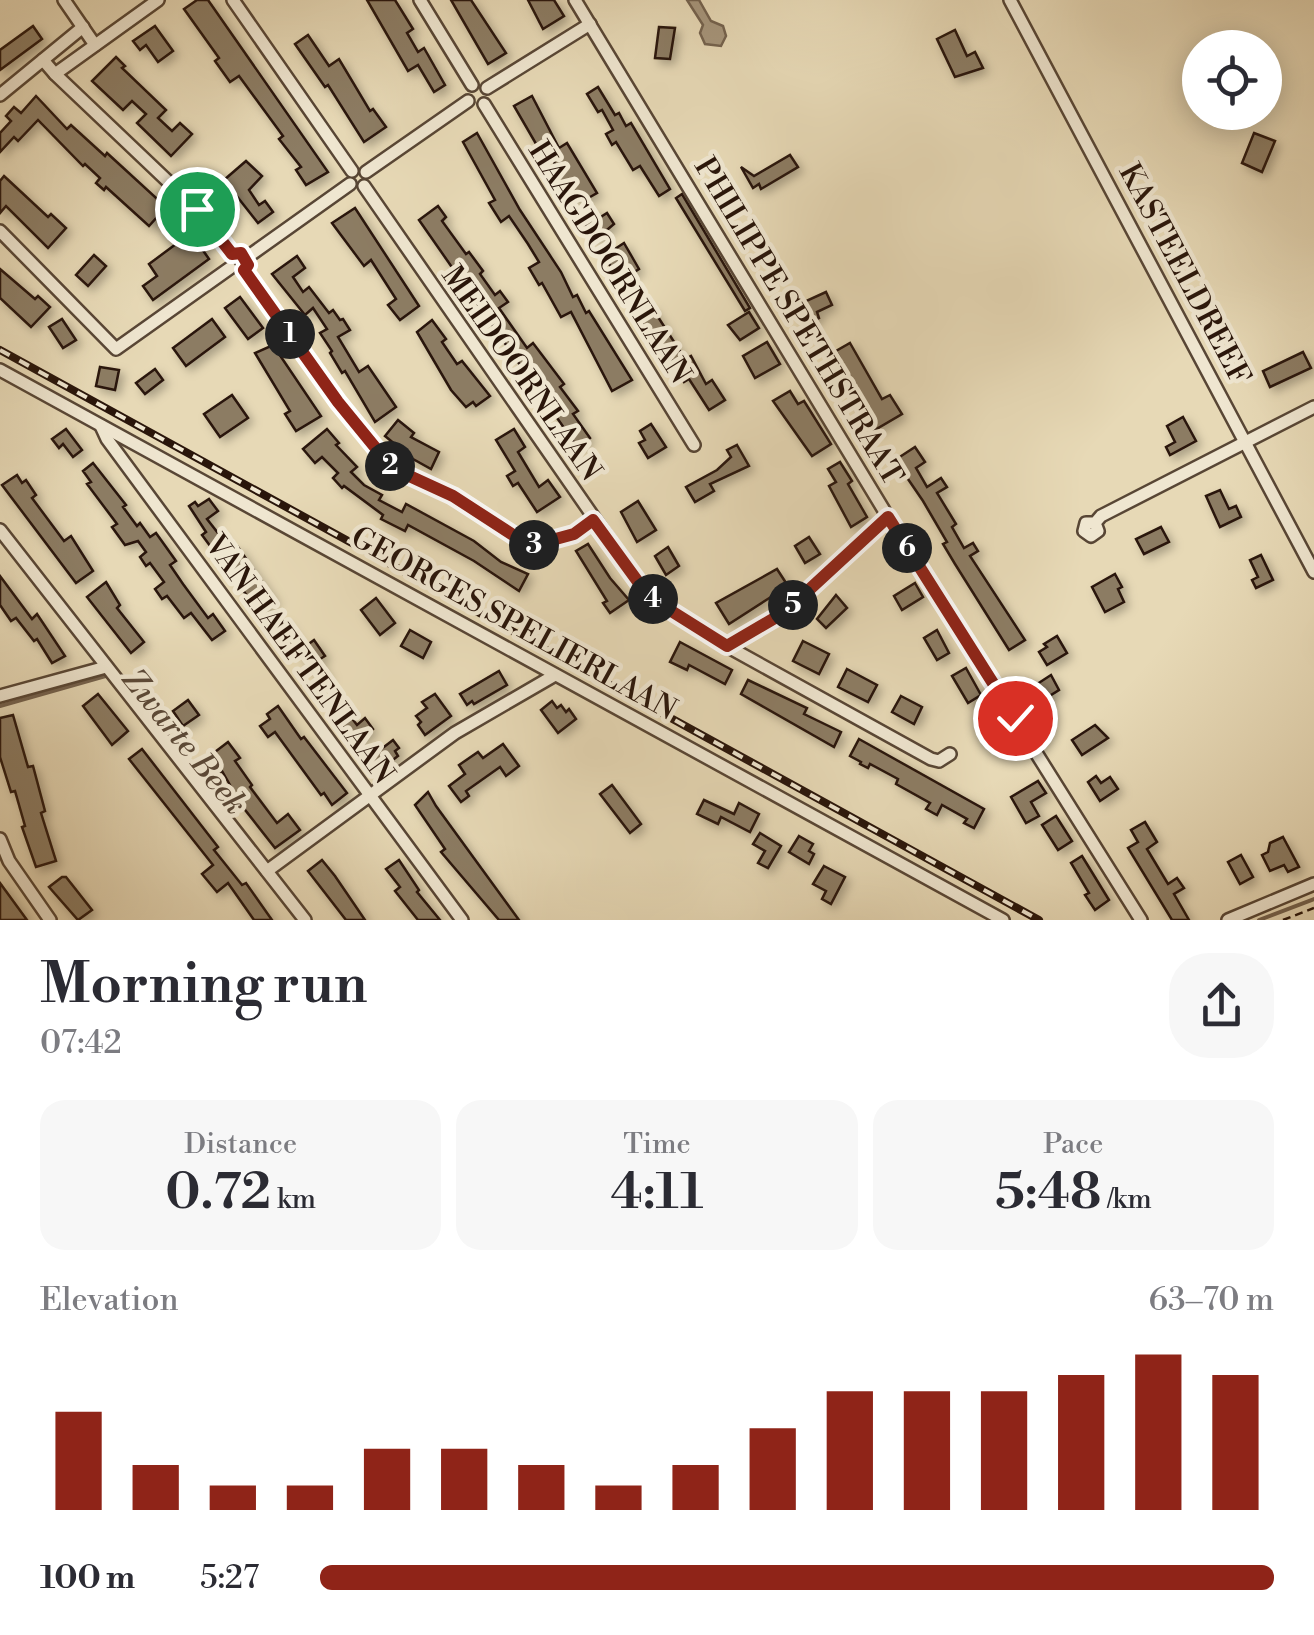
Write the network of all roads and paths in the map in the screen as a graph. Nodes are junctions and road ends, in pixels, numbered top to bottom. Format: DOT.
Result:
graph roads {
  1 [pos="64,0"];
  2 [pos="158,0"];
  3 [pos="232,0"];
  4 [pos="420,0"];
  5 [pos="576,0"];
  6 [pos="1010,0"];
  7 [pos="590,24"];
  8 [pos="82,27"];
  9 [pos="96,45"];
  10 [pos="44,60"];
  11 [pos="55,74"];
  12 [pos="472,85"];
  13 [pos="487,88"];
  14 [pos="0,95"];
  15 [pos="468,101"];
  16 [pos="484,104"];
  17 [pos="366,172"];
  18 [pos="351,177"];
  19 [pos="364,186"];
  20 [pos="0,231"];
  21 [pos="232,254"];
  22 [pos="245,264"];
  23 [pos="230,268"];
  24 [pos="0,370"];
  25 [pos="1314,406"];
  26 [pos="101,426"];
  27 [pos="1245,440"];
  28 [pos="694,446"];
  29 [pos="888,517"];
  30 [pos="593,520"];
  31 [pos="1095,523"];
  32 [pos="0,530"];
  33 [pos="1314,572"];
  34 [pos="727,646"];
  35 [pos="106,668"];
  36 [pos="554,675"];
  37 [pos="0,696"];
  38 [pos="950,754"];
  39 [pos="370,797"];
  40 [pos="0,840"];
  41 [pos="267,871"];
  42 [pos="1314,884"];
  43 [pos="1314,908"];
  44 [pos="50,920"];
  45 [pos="306,920"];
  46 [pos="462,920"];
  47 [pos="1003,920"];
  48 [pos="1142,920"];
  49 [pos="1228,920"];
  50 [pos="1284,920"];
  1 -- 8 [label="street"];
  2 -- 9 [label="street"];
  3 -- 18 [label="street"];
  4 -- 12 [label="street"];
  5 -- 7 [label="street, PHILIPPE SPETHSTRAAT"];
  6 -- 27 [label="street, KASTEELDREEF"];
  7 -- 13 [label="street"];
  7 -- 29 [label="street, PHILIPPE SPETHSTRAAT"];
  8 -- 9 [label="street"];
  8 -- 10 [label="street"];
  9 -- 11 [label="street"];
  10 -- 11 [label="street"];
  10 -- 14 [label="street"];
  11 -- 21 [label="street"];
  12 -- 13 [label="street"];
  12 -- 15 [label="street"];
  13 -- 16 [label="street"];
  15 -- 16 [label="street"];
  15 -- 17 [label="street"];
  16 -- 28 [label="street, HAAGDOORNLAAN"];
  17 -- 18 [label="street"];
  17 -- 19 [label="street"];
  18 -- 19 [label="street"];
  18 -- 22 [label="street"];
  19 -- 30 [label="street, MEIDOORNLAAN"];
  20 -- 23 [label="street"];
  21 -- 22 [label="street"];
  21 -- 23 [label="street"];
  22 -- 23 [label="street"];
  22 -- 30 [label="street"];
  24 -- 26 [label="street, GEORGES SPELIERLAAN"];
  25 -- 27 [label="street"];
  26 -- 36 [label="street, GEORGES SPELIERLAAN"];
  26 -- 39 [label="street, VAN HAEFTENLAAN"];
  27 -- 31 [label="street"];
  27 -- 33 [label="street, KASTEELDREEF"];
  29 -- 34 [label="street"];
  29 -- 48 [label="street, PHILIPPE SPETHSTRAAT"];
  30 -- 34 [label="street, MEIDOORNLAAN"];
  32 -- 35 [label="street"];
  34 -- 38 [label="street, MEIDOORNLAAN"];
  35 -- 37 [label="street"];
  35 -- 41 [label="street"];
  36 -- 39 [label="street"];
  36 -- 47 [label="street, GEORGES SPELIERLAAN"];
  39 -- 41 [label="street"];
  39 -- 46 [label="street, VAN HAEFTENLAAN"];
  40 -- 44 [label="street"];
  41 -- 45 [label="street"];
  42 -- 49 [label="street"];
  43 -- 50 [label="path"];
}
